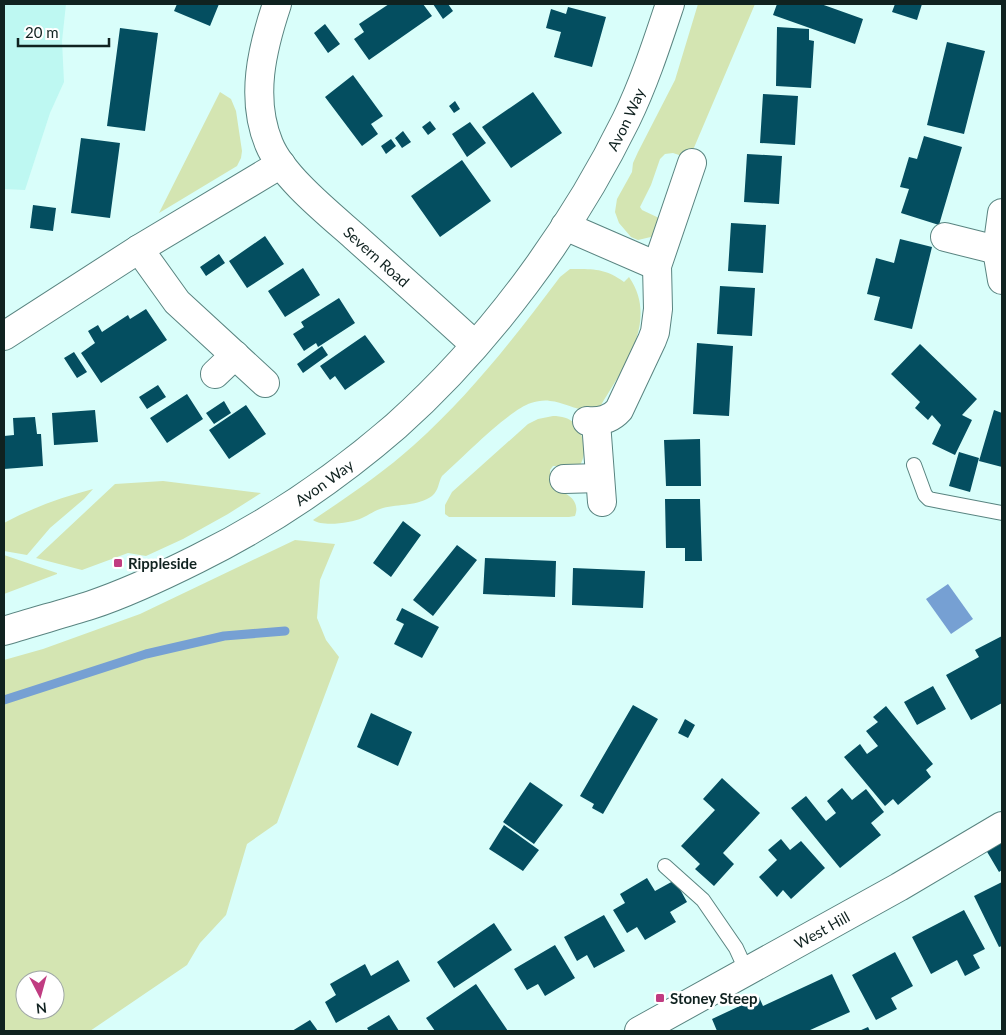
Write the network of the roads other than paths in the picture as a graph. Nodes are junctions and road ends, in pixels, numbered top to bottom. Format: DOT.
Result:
graph roads {
  1 [pos="277,4"];
  2 [pos="670,4"];
  3 [pos="692,163"];
  4 [pos="281,164"];
  5 [pos="1002,213"];
  6 [pos="566,226"];
  7 [pos="945,237"];
  8 [pos="139,249"];
  9 [pos="997,250"];
  10 [pos="657,266"];
  11 [pos="1002,280"];
  12 [pos="4,336"];
  13 [pos="475,345"];
  14 [pos="235,355"];
  15 [pos="215,374"];
  16 [pos="265,383"];
  17 [pos="914,465"];
  18 [pos="564,479"];
  19 [pos="1002,513"];
  20 [pos="4,631"];
  21 [pos="1002,826"];
  22 [pos="665,866"];
  23 [pos="747,972"];
  24 [pos="638,1031"];
  1 -- 4 [label="street, Severn Road"];
  2 -- 6 [label="street, Avon Way"];
  3 -- 10 [label="street"];
  4 -- 8 [label="street"];
  4 -- 13 [label="street, Severn Road"];
  5 -- 9 [label="street"];
  6 -- 10 [label="street"];
  6 -- 13 [label="street, Avon Way"];
  7 -- 9 [label="street"];
  8 -- 12 [label="street"];
  8 -- 14 [label="street"];
  9 -- 11 [label="street"];
  10 -- 18 [label="street"];
  13 -- 20 [label="street, Avon Way"];
  14 -- 15 [label="street"];
  14 -- 16 [label="street"];
  17 -- 19 [label="lane"];
  21 -- 23 [label="street, West Hill"];
  22 -- 23 [label="lane"];
  23 -- 24 [label="street, West Hill"];
}
